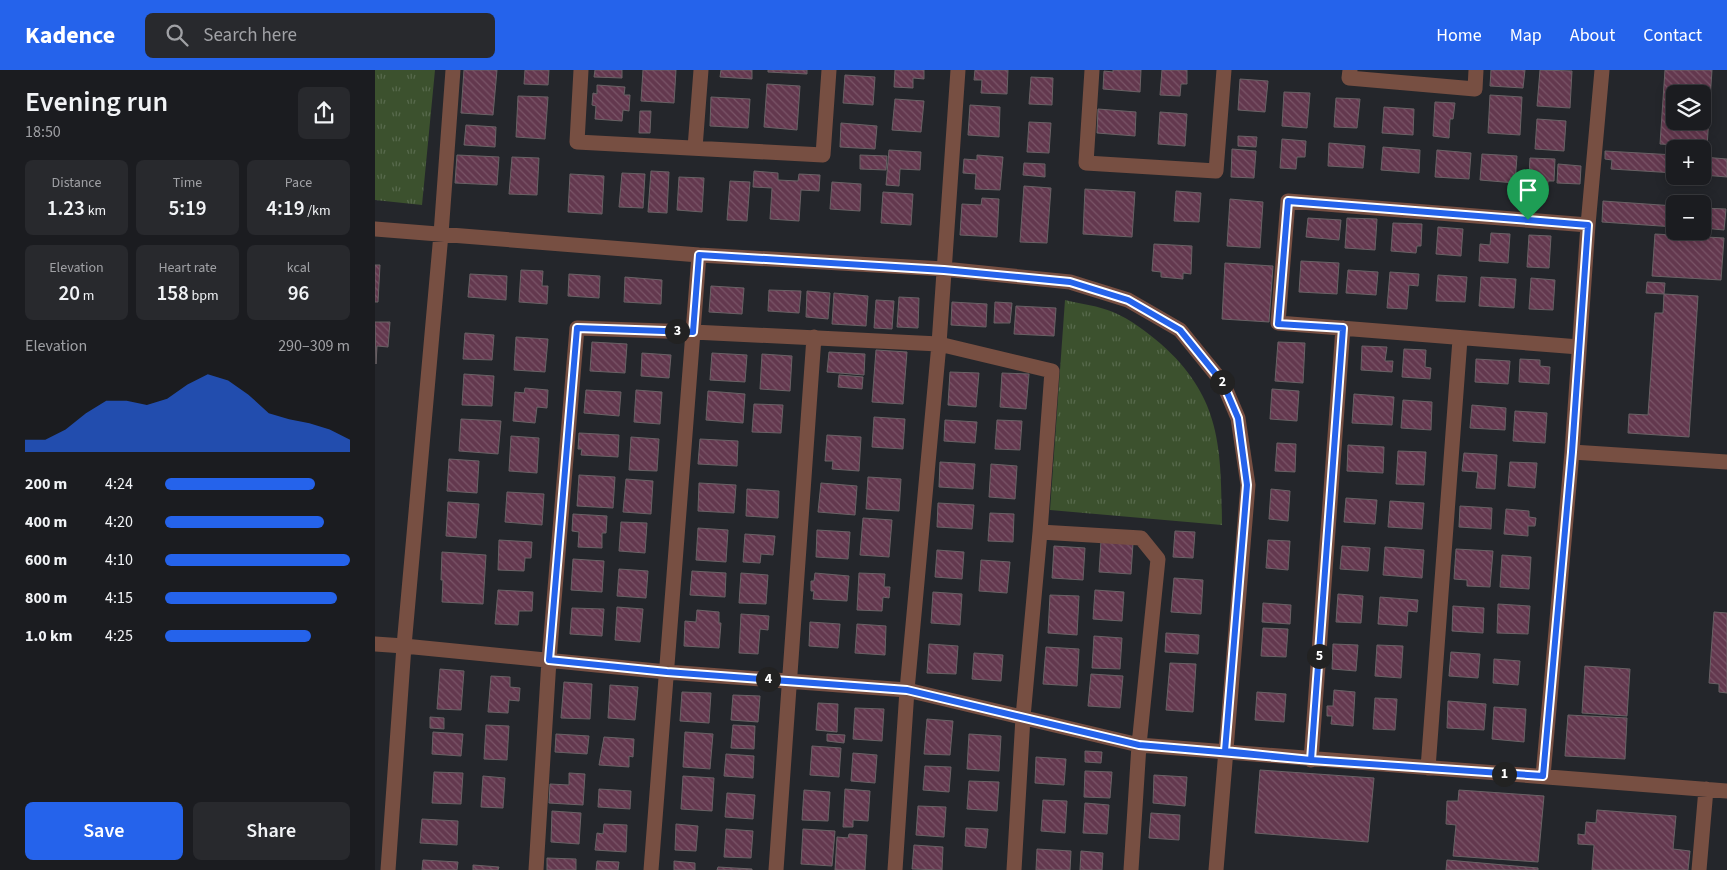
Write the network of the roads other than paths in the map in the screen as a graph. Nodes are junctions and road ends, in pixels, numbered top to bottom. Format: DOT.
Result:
graph roads {
  1 [pos="453,70"];
  2 [pos="581,70"];
  3 [pos="701,70"];
  4 [pos="829,70"];
  5 [pos="958,70"];
  6 [pos="1092,70"];
  7 [pos="1224,70"];
  8 [pos="1350,70"];
  9 [pos="1476,70"];
  10 [pos="1601,70"];
  11 [pos="695,148"];
  12 [pos="1588,225"];
  13 [pos="375,229"];
  14 [pos="441,234"];
  15 [pos="699,255"];
  16 [pos="944,270"];
  17 [pos="1343,328"];
  18 [pos="693,332"];
  19 [pos="814,337"];
  20 [pos="1460,339"];
  21 [pos="939,344"];
  22 [pos="1579,347"];
  23 [pos="1572,452"];
  24 [pos="1727,462"];
  25 [pos="1040,532"];
  26 [pos="375,644"];
  27 [pos="404,646"];
  28 [pos="549,660"];
  29 [pos="667,672"];
  30 [pos="790,681"];
  31 [pos="907,690"];
  32 [pos="1023,717"];
  33 [pos="1139,745"];
  34 [pos="1225,751"];
  35 [pos="1311,760"];
  36 [pos="1427,768"];
  37 [pos="1543,776"];
  38 [pos="1707,789"];
  39 [pos="1727,791"];
  40 [pos="388,870"];
  41 [pos="536,870"];
  42 [pos="651,870"];
  43 [pos="776,870"];
  44 [pos="895,870"];
  45 [pos="1014,870"];
  46 [pos="1131,870"];
  47 [pos="1216,870"];
  48 [pos="1699,870"];
  1 -- 14 [label="street"];
  2 -- 11 [label="street"];
  3 -- 11 [label="street"];
  4 -- 11 [label="street"];
  5 -- 16 [label="street"];
  6 -- 7 [label="street"];
  8 -- 9 [label="street"];
  10 -- 12 [label="street"];
  12 -- 17 [label="street"];
  12 -- 22 [label="street"];
  13 -- 14 [label="street"];
  14 -- 15 [label="street"];
  14 -- 27 [label="street"];
  15 -- 16 [label="street"];
  15 -- 18 [label="street"];
  16 -- 21 [label="street"];
  16 -- 34 [label="street"];
  17 -- 20 [label="street"];
  17 -- 35 [label="street"];
  18 -- 19 [label="street"];
  18 -- 28 [label="street"];
  18 -- 29 [label="street"];
  19 -- 21 [label="street"];
  19 -- 30 [label="street"];
  20 -- 22 [label="street"];
  20 -- 36 [label="street"];
  21 -- 25 [label="street"];
  21 -- 31 [label="street"];
  22 -- 23 [label="street"];
  23 -- 24 [label="street"];
  23 -- 37 [label="street"];
  25 -- 32 [label="street"];
  25 -- 33 [label="street"];
  26 -- 27 [label="street"];
  27 -- 28 [label="street"];
  27 -- 40 [label="street"];
  28 -- 29 [label="street"];
  28 -- 41 [label="street"];
  29 -- 30 [label="street"];
  29 -- 42 [label="street"];
  30 -- 31 [label="street"];
  30 -- 43 [label="street"];
  31 -- 32 [label="street"];
  31 -- 44 [label="street"];
  32 -- 33 [label="street"];
  32 -- 45 [label="street"];
  33 -- 34 [label="street"];
  33 -- 46 [label="street"];
  34 -- 35 [label="street"];
  34 -- 47 [label="street"];
  35 -- 36 [label="street"];
  36 -- 37 [label="street"];
  37 -- 38 [label="street"];
  38 -- 39 [label="street"];
  38 -- 48 [label="street"];
}
